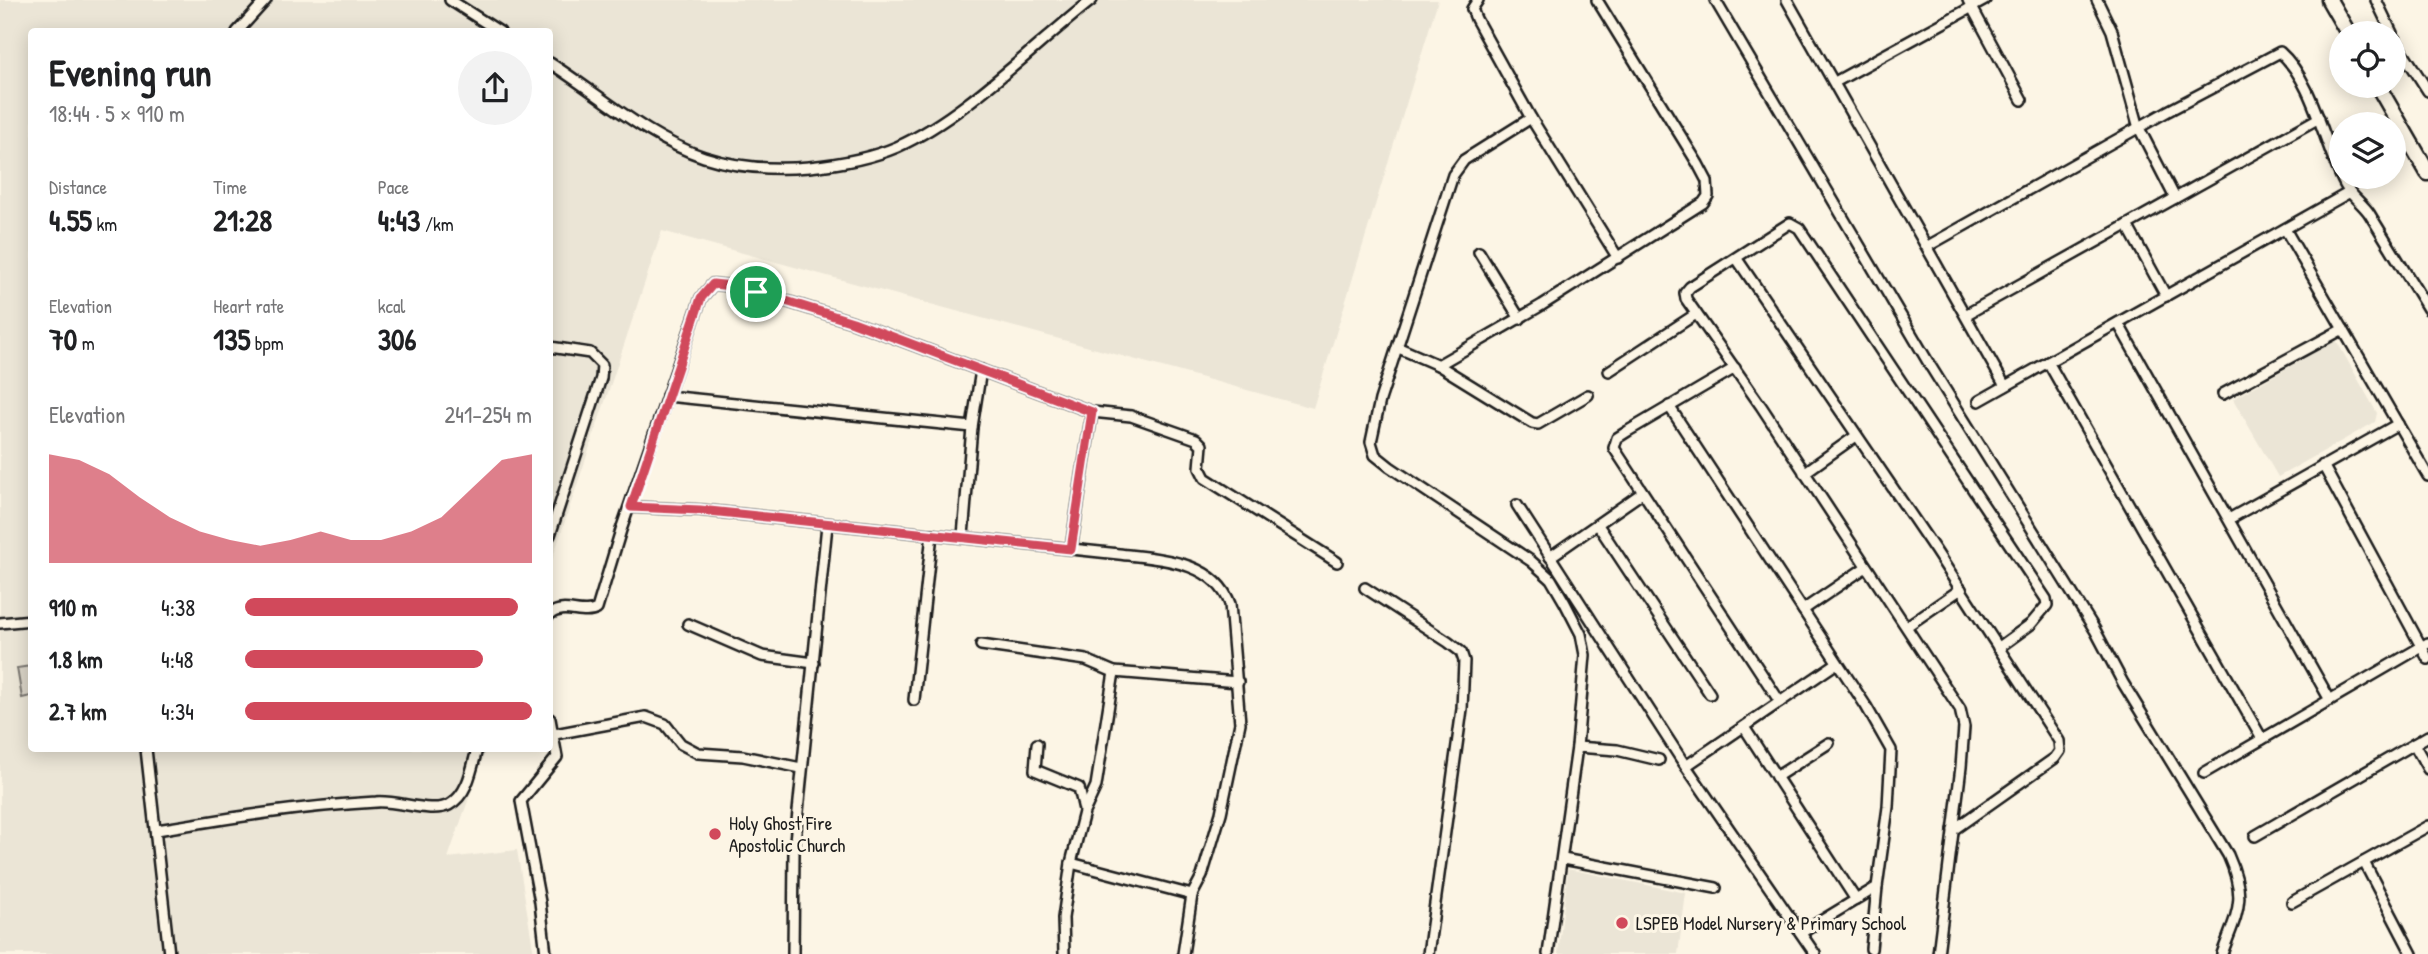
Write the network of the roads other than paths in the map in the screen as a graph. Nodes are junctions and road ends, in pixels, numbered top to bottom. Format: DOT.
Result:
graph roads {
  1 [pos="266,0"];
  2 [pos="450,0"];
  3 [pos="1093,0"];
  4 [pos="1478,0"];
  5 [pos="1715,0"];
  6 [pos="1787,0"];
  7 [pos="1985,0"];
  8 [pos="2097,0"];
  9 [pos="2329,0"];
  10 [pos="2376,0"];
  11 [pos="1601,1"];
  12 [pos="1970,4"];
  13 [pos="2341,21"];
  14 [pos="2386,21"];
  15 [pos="241,28"];
  16 [pos="494,28"];
  17 [pos="2406,56"];
  18 [pos="553,65"];
  19 [pos="1835,82"];
  20 [pos="2428,91"];
  21 [pos="2385,98"];
  22 [pos="2022,100"];
  23 [pos="1531,118"];
  24 [pos="2319,118"];
  25 [pos="2139,128"];
  26 [pos="2428,173"];
  27 [pos="2350,192"];
  28 [pos="2175,198"];
  29 [pos="2127,225"];
  30 [pos="2284,229"];
  31 [pos="1928,246"];
  32 [pos="1479,251"];
  33 [pos="1618,258"];
  34 [pos="1737,259"];
  35 [pos="2166,296"];
  36 [pos="2428,309"];
  37 [pos="1696,314"];
  38 [pos="1967,314"];
  39 [pos="1520,318"];
  40 [pos="2118,323"];
  41 [pos="2343,329"];
  42 [pos="553,347"];
  43 [pos="1399,348"];
  44 [pos="2048,362"];
  45 [pos="1438,365"];
  46 [pos="1735,368"];
  47 [pos="981,370"];
  48 [pos="1609,371"];
  49 [pos="2006,386"];
  50 [pos="2223,394"];
  51 [pos="1588,395"];
  52 [pos="667,396"];
  53 [pos="1979,401"];
  54 [pos="1669,406"];
  55 [pos="1092,412"];
  56 [pos="2398,424"];
  57 [pos="972,427"];
  58 [pos="1856,436"];
  59 [pos="2323,466"];
  60 [pos="1804,473"];
  61 [pos="2428,476"];
  62 [pos="1642,493"];
  63 [pos="1517,505"];
  64 [pos="631,507"];
  65 [pos="2229,519"];
  66 [pos="827,525"];
  67 [pos="1598,525"];
  68 [pos="553,526"];
  69 [pos="932,534"];
  70 [pos="963,536"];
  71 [pos="1071,549"];
  72 [pos="1550,557"];
  73 [pos="1337,562"];
  74 [pos="1866,567"];
  75 [pos="1365,588"];
  76 [pos="1961,589"];
  77 [pos="1803,610"];
  78 [pos="553,612"];
  79 [pos="28,620"];
  80 [pos="0,623"];
  81 [pos="688,624"];
  82 [pos="1907,626"];
  83 [pos="981,645"];
  84 [pos="2425,645"];
  85 [pos="1998,648"];
  86 [pos="2428,659"];
  87 [pos="814,663"];
  88 [pos="1837,663"];
  89 [pos="1114,672"];
  90 [pos="1238,682"];
  91 [pos="1710,694"];
  92 [pos="914,700"];
  93 [pos="2330,700"];
  94 [pos="1780,702"];
  95 [pos="1744,727"];
  96 [pos="553,728"];
  97 [pos="555,734"];
  98 [pos="2428,736"];
  99 [pos="2262,739"];
  100 [pos="1829,743"];
  101 [pos="1037,744"];
  102 [pos="2414,744"];
  103 [pos="1577,747"];
  104 [pos="146,752"];
  105 [pos="476,752"];
  106 [pos="1658,760"];
  107 [pos="1686,766"];
  108 [pos="801,768"];
  109 [pos="2428,769"];
  110 [pos="2204,773"];
  111 [pos="1776,777"];
  112 [pos="1084,812"];
  113 [pos="2428,826"];
  114 [pos="157,830"];
  115 [pos="1953,830"];
  116 [pos="2255,836"];
  117 [pos="1563,859"];
  118 [pos="2364,862"];
  119 [pos="1072,863"];
  120 [pos="1877,887"];
  121 [pos="1716,888"];
  122 [pos="1192,895"];
  123 [pos="1856,900"];
  124 [pos="2292,902"];
  125 [pos="1801,933"];
  126 [pos="1871,948"];
  127 [pos="169,954"];
  128 [pos="545,954"];
  129 [pos="793,954"];
  130 [pos="1064,954"];
  131 [pos="1183,954"];
  132 [pos="1428,954"];
  133 [pos="1548,954"];
  134 [pos="1815,954"];
  135 [pos="1938,954"];
  136 [pos="2222,954"];
  137 [pos="2412,954"];
  1 -- 15 [label="street"];
  2 -- 16 [label="street"];
  3 -- 18 [label="street"];
  4 -- 23 [label="street"];
  5 -- 136 [label="street"];
  6 -- 19 [label="street"];
  7 -- 12 [label="street"];
  8 -- 25 [label="street"];
  9 -- 13 [label="main road"];
  10 -- 14 [label="street"];
  11 -- 33 [label="street"];
  12 -- 19 [label="street"];
  12 -- 22 [label="street"];
  17 -- 20 [label="street"];
  19 -- 31 [label="street"];
  21 -- 26 [label="main road"];
  23 -- 33 [label="street"];
  23 -- 43 [label="street"];
  24 -- 25 [label="street"];
  24 -- 27 [label="street"];
  24 -- 28 [label="street"];
  25 -- 28 [label="street"];
  25 -- 31 [label="street"];
  27 -- 30 [label="street"];
  27 -- 36 [label="street"];
  28 -- 29 [label="street"];
  29 -- 35 [label="street"];
  29 -- 38 [label="street"];
  30 -- 35 [label="street"];
  30 -- 41 [label="street"];
  31 -- 38 [label="street"];
  32 -- 39 [label="street"];
  33 -- 39 [label="street"];
  34 -- 37 [label="street"];
  34 -- 58 [label="street"];
  34 -- 85 [label="street"];
  35 -- 40 [label="street"];
  37 -- 46 [label="street"];
  37 -- 48 [label="street"];
  38 -- 49 [label="street"];
  39 -- 45 [label="street"];
  40 -- 44 [label="street"];
  40 -- 65 [label="street"];
  41 -- 50 [label="street"];
  41 -- 56 [label="street"];
  42 -- 68 [label="street"];
  43 -- 45 [label="street"];
  43 -- 103 [label="street"];
  44 -- 49 [label="street"];
  44 -- 99 [label="street"];
  45 -- 51 [label="street"];
  46 -- 54 [label="street"];
  46 -- 60 [label="street"];
  47 -- 52 [label="street"];
  47 -- 55 [label="street"];
  47 -- 57 [label="street"];
  49 -- 53 [label="street"];
  52 -- 57 [label="street"];
  52 -- 64 [label="street"];
  54 -- 62 [label="street"];
  54 -- 77 [label="street"];
  55 -- 71 [label="street"];
  55 -- 73 [label="street"];
  56 -- 59 [label="street"];
  56 -- 61 [label="street"];
  57 -- 70 [label="street"];
  58 -- 60 [label="street"];
  58 -- 76 [label="street"];
  59 -- 65 [label="street"];
  59 -- 84 [label="street"];
  60 -- 74 [label="street"];
  62 -- 67 [label="street"];
  62 -- 94 [label="street"];
  63 -- 72 [label="street"];
  64 -- 66 [label="street"];
  64 -- 78 [label="street"];
  65 -- 93 [label="street"];
  66 -- 69 [label="street"];
  66 -- 87 [label="street"];
  67 -- 72 [label="street"];
  67 -- 91 [label="street"];
  69 -- 70 [label="street"];
  69 -- 92 [label="street"];
  70 -- 71 [label="street"];
  71 -- 90 [label="street"];
  72 -- 107 [label="street"];
  74 -- 77 [label="street"];
  74 -- 82 [label="street"];
  75 -- 132 [label="street"];
  76 -- 82 [label="street"];
  76 -- 85 [label="street"];
  77 -- 88 [label="street"];
  79 -- 80 [label="street"];
  81 -- 87 [label="street"];
  82 -- 115 [label="street"];
  83 -- 89 [label="street"];
  84 -- 86 [label="street"];
  84 -- 93 [label="street"];
  85 -- 115 [label="street"];
  87 -- 108 [label="street"];
  88 -- 94 [label="street"];
  88 -- 120 [label="street"];
  89 -- 90 [label="street"];
  89 -- 112 [label="street"];
  90 -- 122 [label="street"];
  93 -- 99 [label="street"];
  94 -- 95 [label="street"];
  95 -- 107 [label="street"];
  95 -- 111 [label="street"];
  96 -- 97 [label="street"];
  97 -- 108 [label="street"];
  97 -- 128 [label="street"];
  98 -- 102 [label="street"];
  99 -- 110 [label="street"];
  100 -- 111 [label="street"];
  101 -- 112 [label="street"];
  102 -- 109 [label="street"];
  102 -- 116 [label="street"];
  103 -- 106 [label="street"];
  103 -- 117 [label="street"];
  104 -- 114 [label="street"];
  105 -- 114 [label="street"];
  107 -- 125 [label="street"];
  108 -- 129 [label="street"];
  111 -- 123 [label="street"];
  112 -- 119 [label="street"];
  113 -- 118 [label="street"];
  114 -- 127 [label="street"];
  115 -- 135 [label="street"];
  117 -- 121 [label="street"];
  117 -- 133 [label="street"];
  118 -- 124 [label="street"];
  118 -- 137 [label="street"];
  119 -- 122 [label="street"];
  119 -- 130 [label="street"];
  120 -- 123 [label="street"];
  120 -- 126 [label="street"];
  122 -- 131 [label="street"];
  123 -- 125 [label="street"];
  125 -- 134 [label="street"];
}
